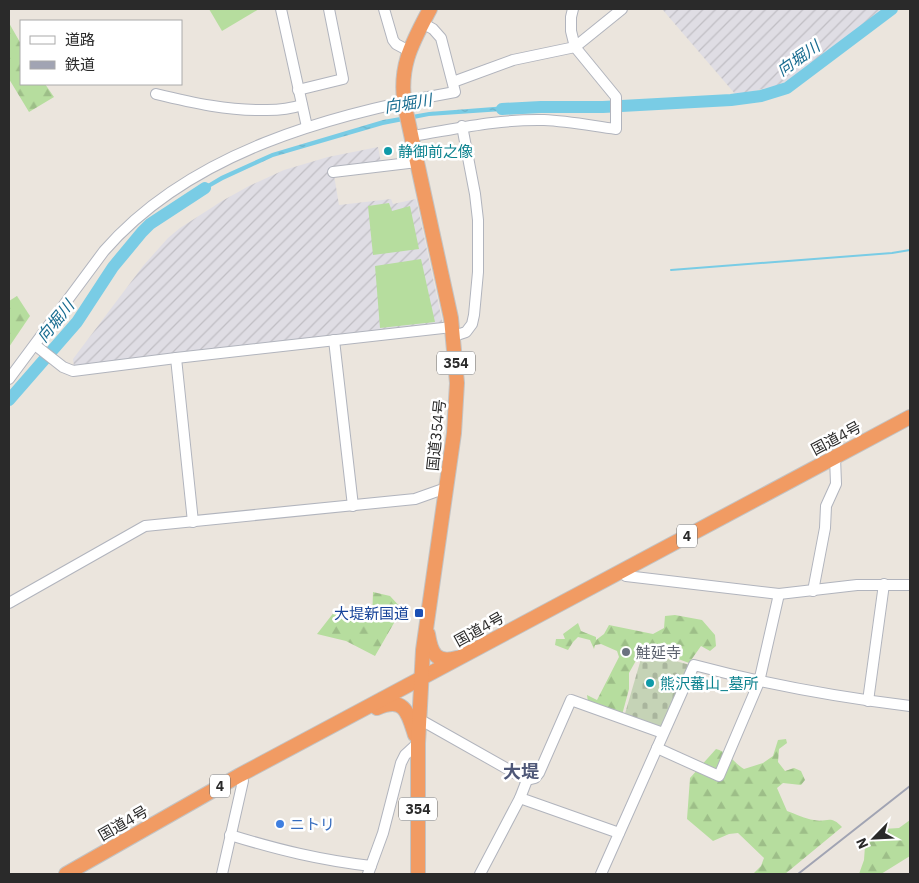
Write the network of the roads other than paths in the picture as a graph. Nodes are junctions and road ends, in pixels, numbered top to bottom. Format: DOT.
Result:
graph roads {
  1 [pos="281,9"];
  2 [pos="329,9"];
  3 [pos="384,9"];
  4 [pos="430,9"];
  5 [pos="574,9"];
  6 [pos="622,9"];
  7 [pos="422,23"];
  8 [pos="575,47"];
  9 [pos="409,50"];
  10 [pos="453,82"];
  11 [pos="298,90"];
  12 [pos="156,94"];
  13 [pos="405,104"];
  14 [pos="302,105"];
  15 [pos="462,126"];
  16 [pos="306,127"];
  17 [pos="411,134"];
  18 [pos="417,162"];
  19 [pos="334,172"];
  20 [pos="453,331"];
  21 [pos="334,340"];
  22 [pos="37,346"];
  23 [pos="176,358"];
  24 [pos="9,379"];
  25 [pos="910,416"];
  26 [pos="835,457"];
  27 [pos="446,488"];
  28 [pos="354,506"];
  29 [pos="194,522"];
  30 [pos="621,572"];
  31 [pos="884,584"];
  32 [pos="910,585"];
  33 [pos="813,590"];
  34 [pos="779,594"];
  35 [pos="9,604"];
  36 [pos="426,624"];
  37 [pos="465,655"];
  38 [pos="421,679"];
  39 [pos="759,682"];
  40 [pos="868,701"];
  41 [pos="910,706"];
  42 [pos="348,717"];
  43 [pos="419,718"];
  44 [pos="663,733"];
  45 [pos="418,743"];
  46 [pos="657,748"];
  47 [pos="240,775"];
  48 [pos="527,780"];
  49 [pos="520,798"];
  50 [pos="619,833"];
  51 [pos="230,835"];
  52 [pos="370,870"];
  53 [pos="66,874"];
  54 [pos="222,874"];
  55 [pos="418,874"];
  56 [pos="480,874"];
  57 [pos="601,874"];
  1 -- 11 [label="street"];
  2 -- 11 [label="street"];
  3 -- 9 [label="street"];
  4 -- 7 [label="highway, 国道354号 / 354"];
  5 -- 8 [label="street"];
  6 -- 8 [label="street"];
  7 -- 9 [label="highway, 国道354号 / 354"];
  7 -- 10 [label="street"];
  8 -- 10 [label="street"];
  8 -- 15 [label="street"];
  9 -- 13 [label="highway, 国道354号 / 354"];
  10 -- 13 [label="street"];
  11 -- 14 [label="street"];
  12 -- 14 [label="street"];
  13 -- 16 [label="street"];
  13 -- 17 [label="highway, 国道354号 / 354"];
  14 -- 16 [label="street"];
  15 -- 17 [label="street"];
  15 -- 20 [label="street"];
  16 -- 22 [label="street"];
  17 -- 18 [label="highway, 国道354号 / 354"];
  18 -- 19 [label="street"];
  18 -- 20 [label="highway, 国道354号 / 354"];
  20 -- 21 [label="street"];
  20 -- 27 [label="highway, 国道354号 / 354"];
  21 -- 23 [label="street"];
  21 -- 28 [label="street"];
  22 -- 23 [label="street"];
  22 -- 24 [label="street"];
  23 -- 29 [label="street"];
  25 -- 26 [label="highway, 国道4号 / 4"];
  26 -- 30 [label="highway, 国道4号 / 4"];
  26 -- 33 [label="street"];
  27 -- 28 [label="street"];
  27 -- 36 [label="highway, 国道354号 / 354"];
  28 -- 29 [label="street"];
  29 -- 35 [label="street"];
  30 -- 34 [label="street"];
  30 -- 37 [label="highway, 国道4号 / 4"];
  31 -- 32 [label="street"];
  31 -- 33 [label="street"];
  31 -- 40 [label="street"];
  33 -- 34 [label="street"];
  34 -- 39 [label="street"];
  36 -- 37 [label="highway"];
  36 -- 38 [label="highway, 国道354号 / 354"];
  37 -- 38 [label="highway, 国道4号 / 4"];
  38 -- 42 [label="highway, 国道4号 / 4"];
  38 -- 43 [label="highway, 国道354号 / 354"];
  39 -- 40 [label="street"];
  39 -- 44 [label="street"];
  39 -- 46 [label="street"];
  40 -- 41 [label="street"];
  42 -- 45 [label="highway"];
  42 -- 47 [label="highway, 国道4号 / 4"];
  43 -- 45 [label="highway, 国道354号 / 354"];
  43 -- 48 [label="street"];
  44 -- 46 [label="street"];
  44 -- 48 [label="street"];
  45 -- 52 [label="street"];
  45 -- 55 [label="highway, 国道354号 / 354"];
  46 -- 50 [label="street"];
  47 -- 51 [label="street"];
  47 -- 53 [label="highway, 国道4号 / 4"];
  48 -- 49 [label="street"];
  49 -- 50 [label="street"];
  49 -- 56 [label="street"];
  50 -- 57 [label="street"];
  51 -- 52 [label="street"];
  51 -- 54 [label="street"];
}
